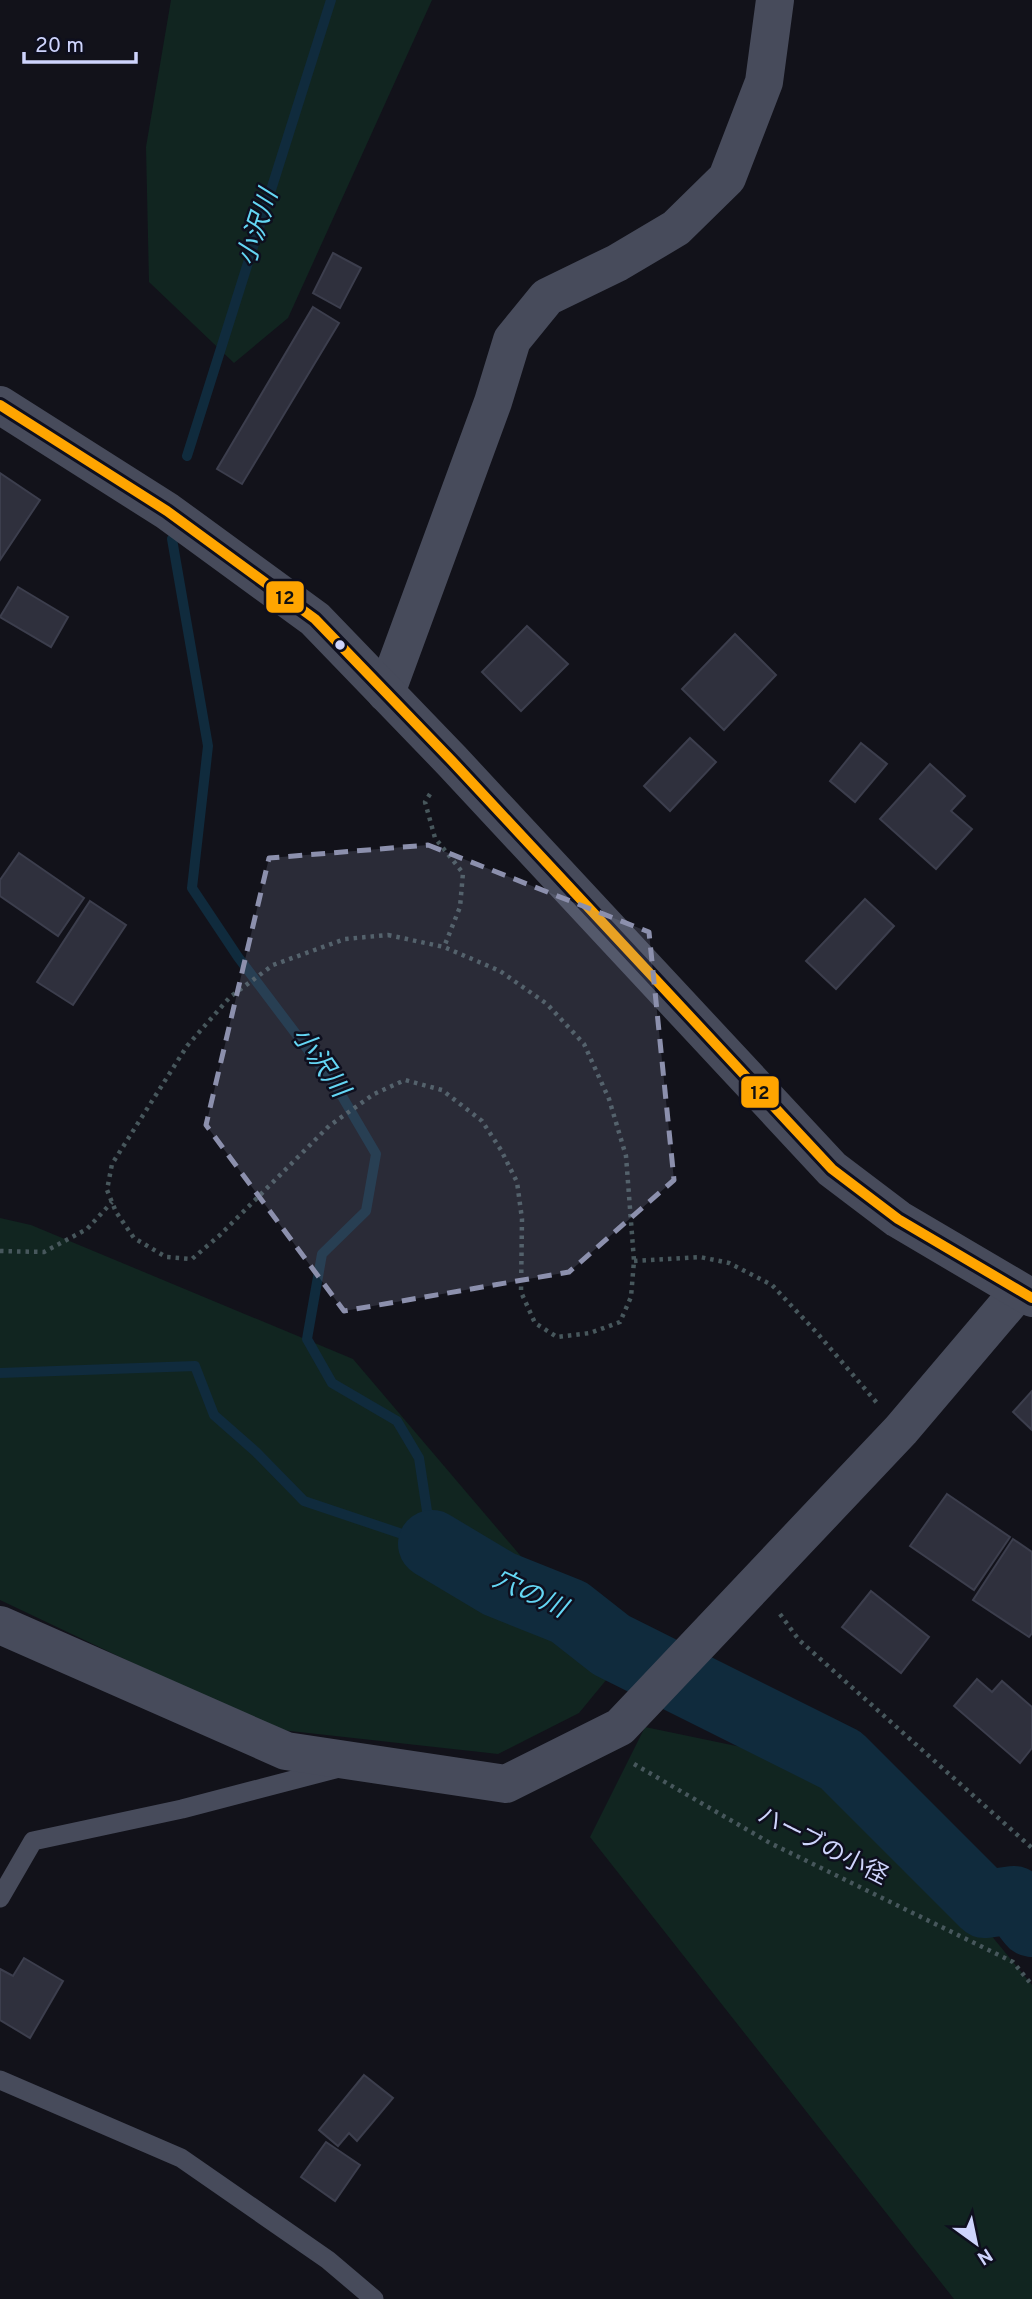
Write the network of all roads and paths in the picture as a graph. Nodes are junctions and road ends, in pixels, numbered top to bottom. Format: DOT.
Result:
graph roads {
  1 [pos="775,0"];
  2 [pos="0,405"];
  3 [pos="386,693"];
  4 [pos="452,761"];
  5 [pos="444,947"];
  6 [pos="112,1202"];
  7 [pos="0,1251"];
  8 [pos="634,1261"];
  9 [pos="1026,1294"];
  10 [pos="901,1430"];
  11 [pos="751,1588"];
  12 [pos="0,1625"];
  13 [pos="607,1734"];
  14 [pos="360,1762"];
  15 [pos="1032,1848"];
  16 [pos="0,1898"];
  17 [pos="1032,1985"];
  18 [pos="0,2080"];
  19 [pos="374,2299"];
  1 -- 3 [label="street"];
  2 -- 3 [label="street"];
  3 -- 4 [label="street"];
  4 -- 5 [label="path"];
  4 -- 9 [label="street"];
  5 -- 6 [label="path"];
  5 -- 8 [label="path"];
  6 -- 7 [label="path"];
  6 -- 8 [label="path"];
  8 -- 10 [label="path"];
  9 -- 10 [label="street"];
  10 -- 11 [label="street"];
  11 -- 13 [label="street"];
  11 -- 15 [label="path"];
  12 -- 14 [label="street"];
  13 -- 14 [label="street"];
  13 -- 17 [label="path, ハーブの小径"];
  14 -- 16 [label="lane"];
  18 -- 19 [label="lane"];
}
